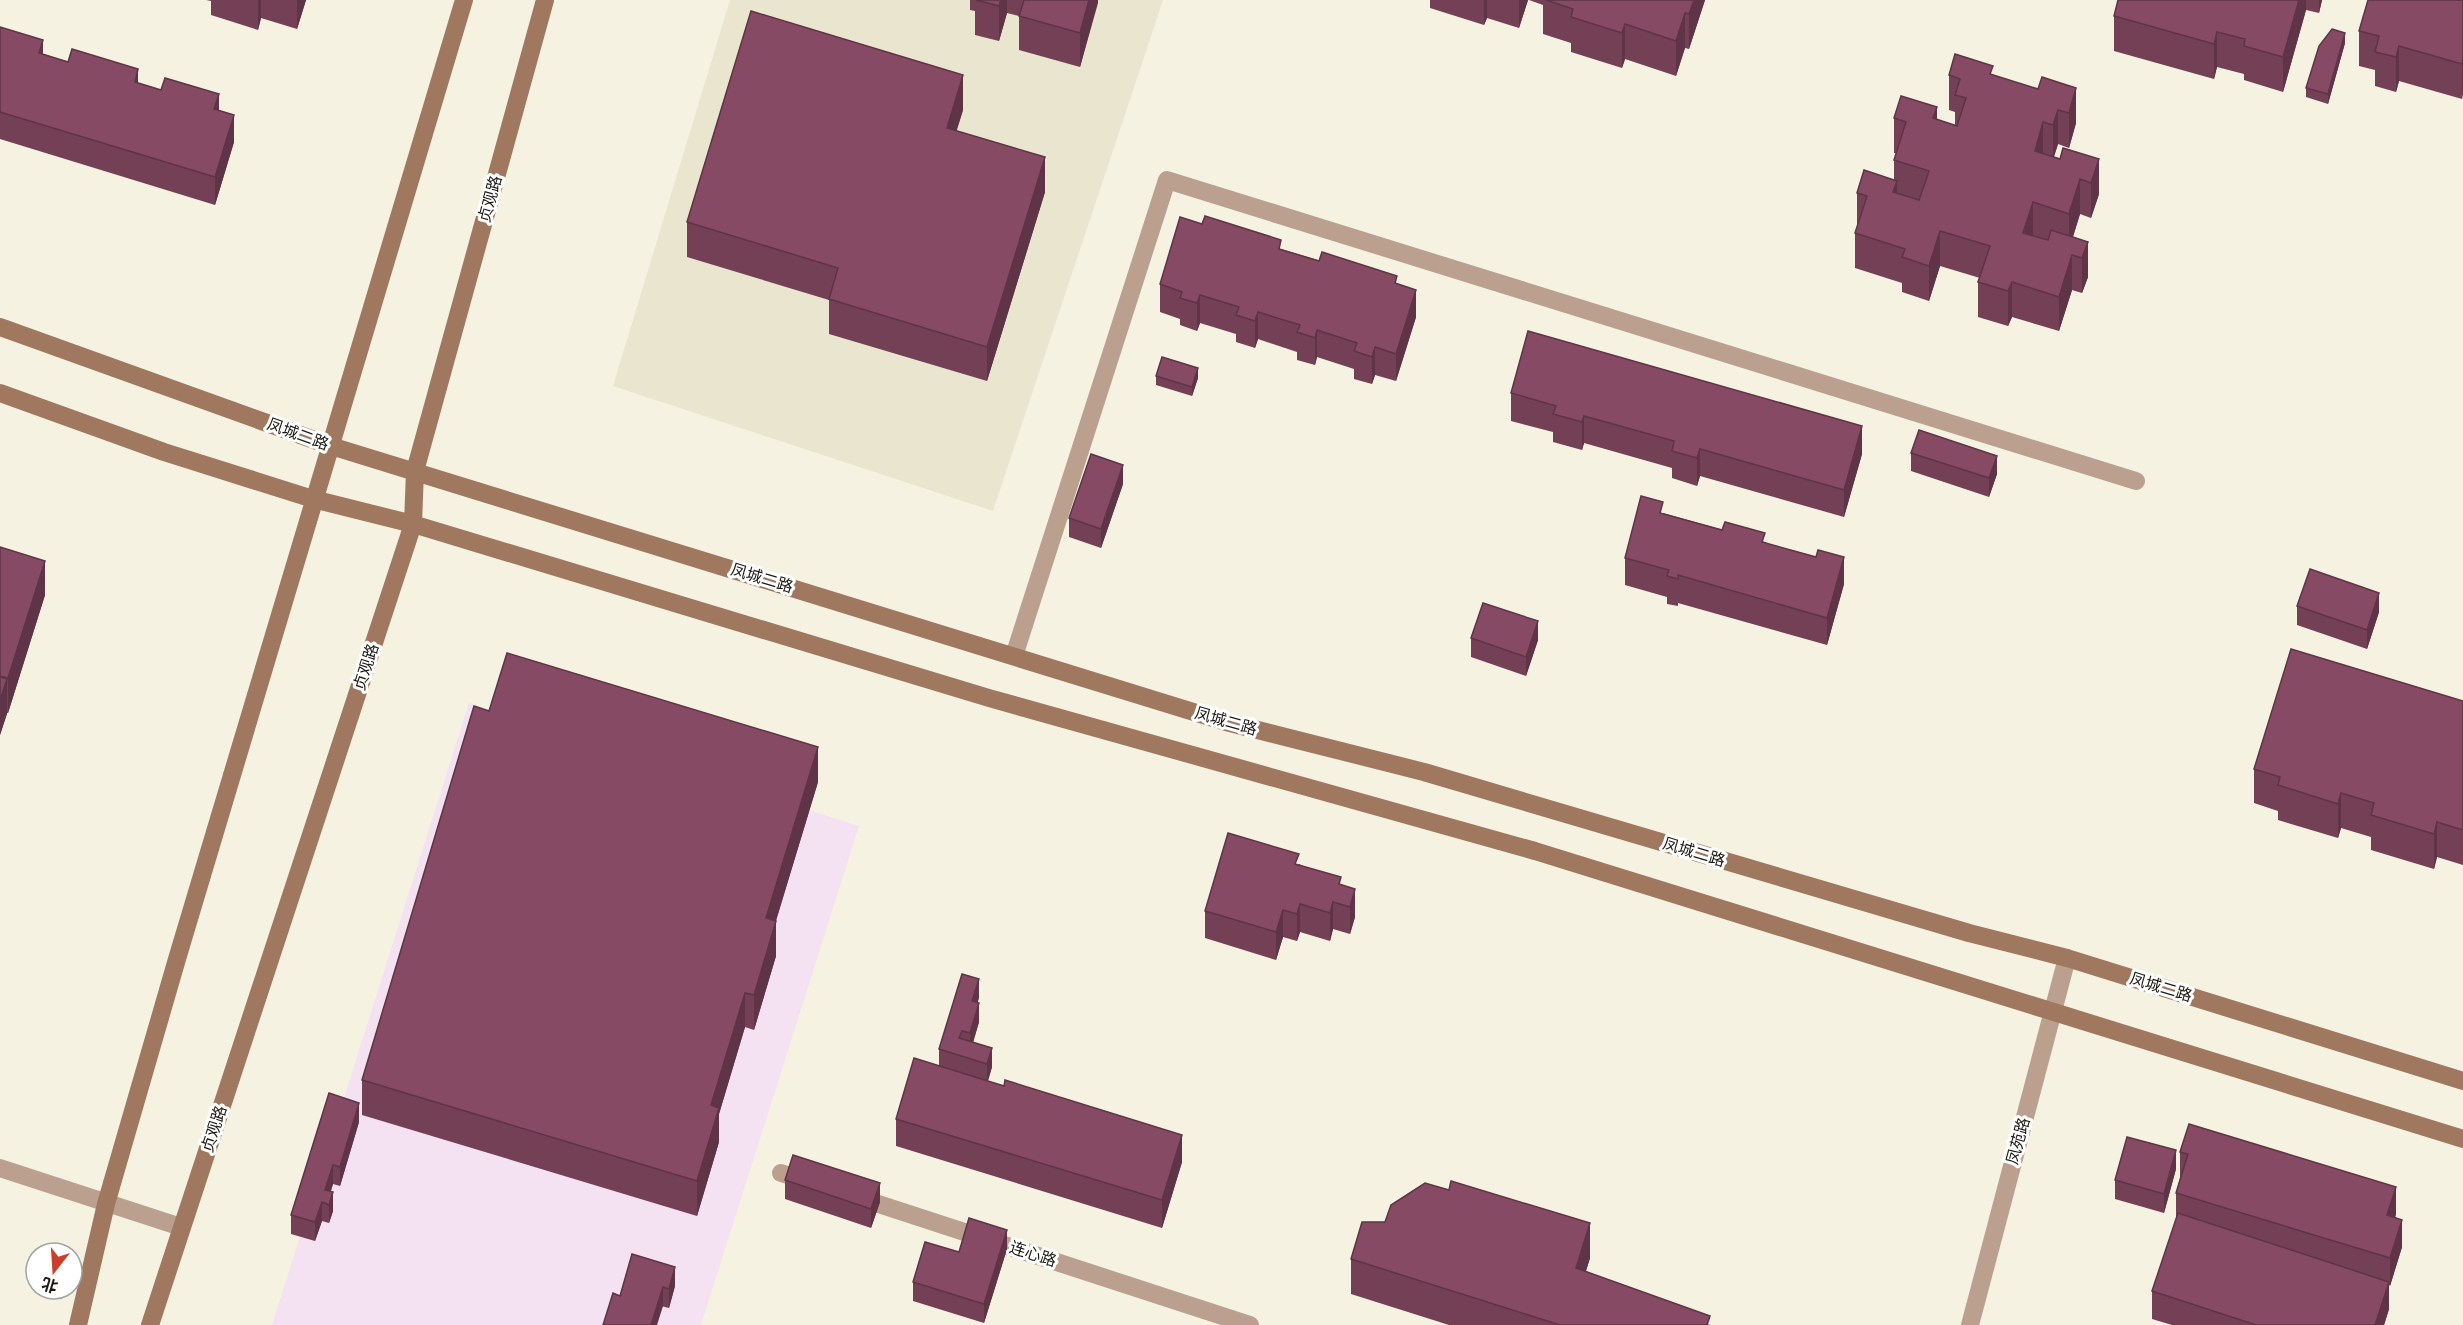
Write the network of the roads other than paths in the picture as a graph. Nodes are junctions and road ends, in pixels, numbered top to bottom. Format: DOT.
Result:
graph roads {
  1 [pos="464,0"];
  2 [pos="544,0"];
  3 [pos="0,327"];
  4 [pos="0,393"];
  5 [pos="331,446"];
  6 [pos="415,471"];
  7 [pos="2136,481"];
  8 [pos="313,499"];
  9 [pos="413,524"];
  10 [pos="1014,656"];
  11 [pos="2067,958"];
  12 [pos="2052,1013"];
  13 [pos="2463,1081"];
  14 [pos="2463,1139"];
  15 [pos="0,1168"];
  16 [pos="781,1173"];
  17 [pos="106,1204"];
  18 [pos="181,1227"];
  19 [pos="78,1325"];
  20 [pos="150,1325"];
  21 [pos="1250,1325"];
  22 [pos="1970,1325"];
  1 -- 5 [label="main road"];
  2 -- 6 [label="main road, 贞观路"];
  3 -- 5 [label="main road, 凤城二路"];
  4 -- 8 [label="main road"];
  5 -- 6 [label="main road, 凤城二路"];
  5 -- 8 [label="main road"];
  6 -- 9 [label="main road, 贞观路"];
  6 -- 10 [label="main road, 凤城二路"];
  7 -- 10 [label="street"];
  8 -- 9 [label="main road"];
  8 -- 17 [label="main road"];
  9 -- 12 [label="main road"];
  9 -- 18 [label="main road, 贞观路"];
  10 -- 11 [label="main road, 凤城二路"];
  11 -- 12 [label="street, 凤苑路"];
  11 -- 13 [label="main road, 凤城二路"];
  12 -- 14 [label="main road"];
  12 -- 22 [label="street, 凤苑路"];
  15 -- 17 [label="street"];
  16 -- 21 [label="street, 连心路"];
  17 -- 18 [label="street"];
  17 -- 19 [label="main road"];
  18 -- 20 [label="main road, 贞观路"];
}
